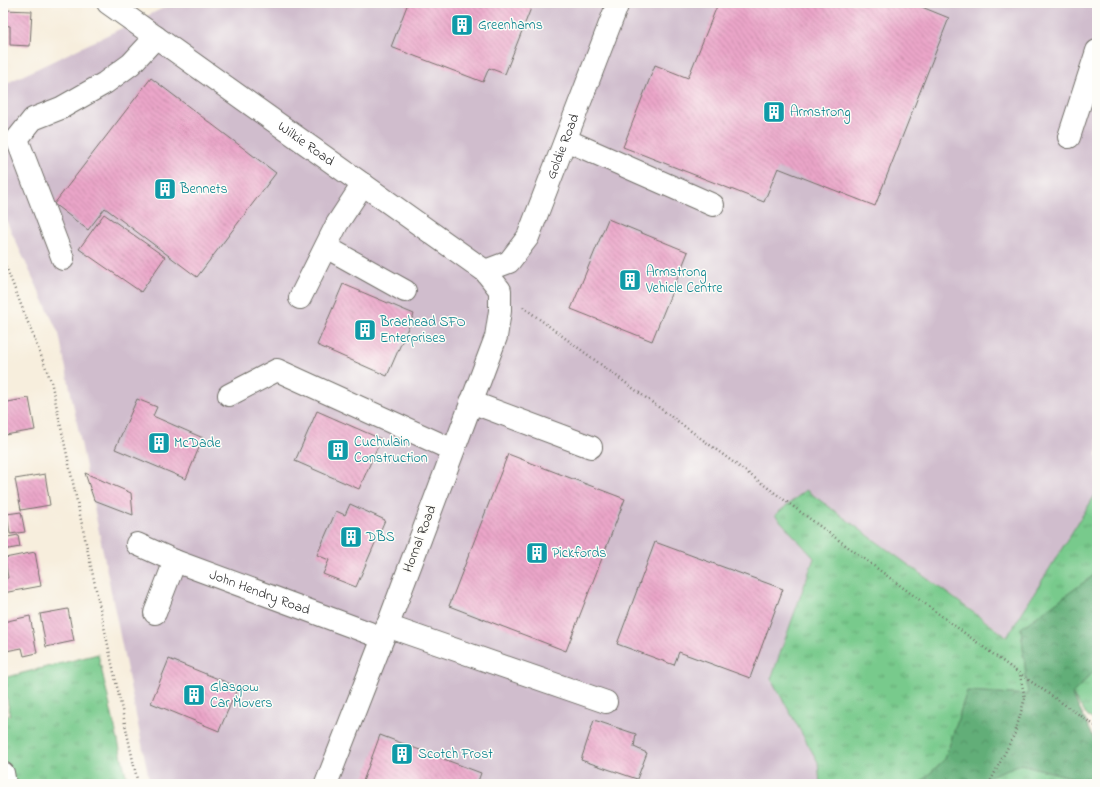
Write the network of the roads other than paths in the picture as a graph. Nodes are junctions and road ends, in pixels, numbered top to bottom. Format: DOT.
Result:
graph roads {
  1 [pos="108,3"];
  2 [pos="618,3"];
  3 [pos="156,37"];
  4 [pos="1097,50"];
  5 [pos="1069,137"];
  6 [pos="566,140"];
  7 [pos="363,184"];
  8 [pos="713,205"];
  9 [pos="326,247"];
  10 [pos="63,259"];
  11 [pos="485,271"];
  12 [pos="500,290"];
  13 [pos="405,291"];
  14 [pos="300,298"];
  15 [pos="229,396"];
  16 [pos="471,402"];
  17 [pos="591,447"];
  18 [pos="453,450"];
  19 [pos="137,544"];
  20 [pos="175,561"];
  21 [pos="155,613"];
  22 [pos="385,632"];
  23 [pos="606,702"];
  24 [pos="3,773"];
  25 [pos="5,784"];
  26 [pos="326,784"];
  1 -- 3 [label="street, Wilkie Road"];
  2 -- 6 [label="street, Goldie Road"];
  3 -- 7 [label="street, Wilkie Road"];
  3 -- 10 [label="street"];
  4 -- 5 [label="street"];
  6 -- 8 [label="street"];
  6 -- 11 [label="street, Goldie Road"];
  7 -- 9 [label="street"];
  7 -- 11 [label="street, Wilkie Road"];
  9 -- 13 [label="street"];
  9 -- 14 [label="street"];
  11 -- 12 [label="street, Wilkie Road"];
  12 -- 16 [label="street, Hornal Road"];
  15 -- 18 [label="street"];
  16 -- 17 [label="street"];
  16 -- 18 [label="street, Hornal Road"];
  18 -- 22 [label="street, Hornal Road"];
  19 -- 20 [label="street, John Hendry Road"];
  20 -- 21 [label="street"];
  20 -- 22 [label="street, John Hendry Road"];
  22 -- 23 [label="street, John Hendry Road"];
  22 -- 26 [label="street, Hornal Road"];
  24 -- 25 [label="street"];
}
